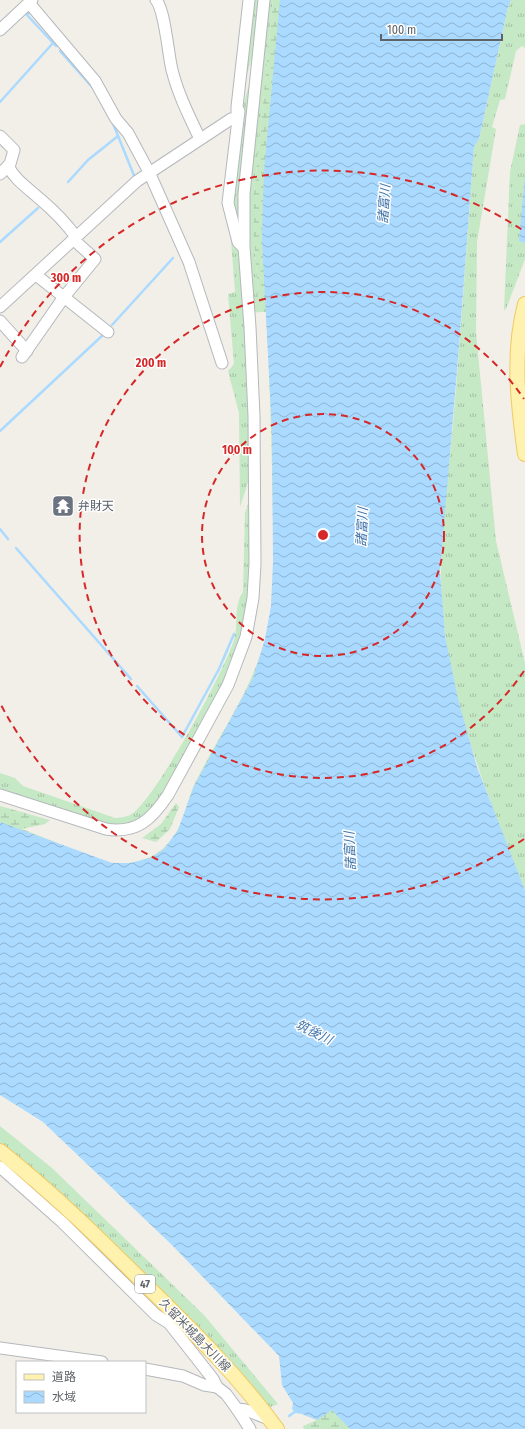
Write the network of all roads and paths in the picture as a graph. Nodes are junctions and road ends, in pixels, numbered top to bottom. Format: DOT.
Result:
graph roads {
  1 [pos="156,0"];
  2 [pos="249,0"];
  3 [pos="264,0"];
  4 [pos="31,1"];
  5 [pos="0,30"];
  6 [pos="259,52"];
  7 [pos="237,118"];
  8 [pos="0,136"];
  9 [pos="200,139"];
  10 [pos="4,170"];
  11 [pos="149,172"];
  12 [pos="75,238"];
  13 [pos="244,247"];
  14 [pos="36,275"];
  15 [pos="64,297"];
  16 [pos="525,304"];
  17 [pos="0,307"];
  18 [pos="0,321"];
  19 [pos="108,332"];
  20 [pos="222,363"];
  21 [pos="525,454"];
  22 [pos="0,794"];
  23 [pos="0,1151"];
  24 [pos="0,1167"];
  25 [pos="44,1186"];
  26 [pos="62,1222"];
  27 [pos="141,1279"];
  28 [pos="169,1323"];
  29 [pos="0,1348"];
  30 [pos="96,1361"];
  31 [pos="146,1370"];
  32 [pos="217,1387"];
  33 [pos="237,1410"];
  34 [pos="274,1425"];
  35 [pos="250,1429"];
  1 -- 9 [label="street"];
  2 -- 7 [label="street"];
  3 -- 6 [label="street"];
  4 -- 5 [label="street"];
  4 -- 11 [label="street"];
  6 -- 7 [label="street"];
  6 -- 13 [label="street"];
  7 -- 9 [label="street"];
  7 -- 13 [label="street"];
  8 -- 10 [label="street"];
  9 -- 11 [label="street"];
  10 -- 12 [label="street"];
  11 -- 12 [label="street"];
  11 -- 20 [label="street"];
  12 -- 14 [label="street"];
  12 -- 15 [label="street"];
  13 -- 22 [label="street"];
  14 -- 15 [label="street"];
  14 -- 17 [label="street"];
  15 -- 18 [label="street"];
  15 -- 19 [label="street"];
  16 -- 21 [label="main road"];
  23 -- 25 [label="main road, 久留米城島大川線 / 47"];
  24 -- 26 [label="street"];
  25 -- 26 [label="street"];
  25 -- 27 [label="main road, 久留米城島大川線 / 47"];
  26 -- 28 [label="street"];
  27 -- 28 [label="street"];
  27 -- 34 [label="main road, 久留米城島大川線 / 47"];
  28 -- 32 [label="street"];
  29 -- 30 [label="street"];
  31 -- 32 [label="street"];
  32 -- 33 [label="street"];
  33 -- 34 [label="street"];
  33 -- 35 [label="street"];
}
